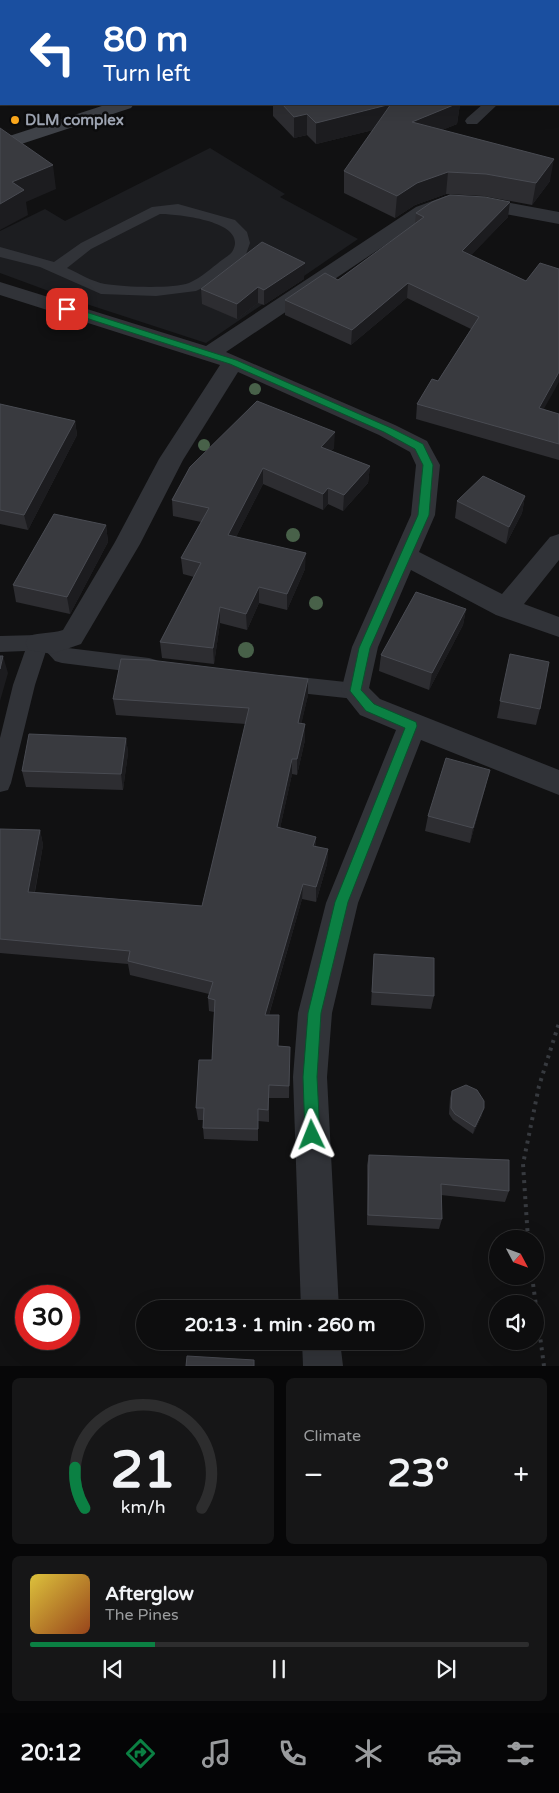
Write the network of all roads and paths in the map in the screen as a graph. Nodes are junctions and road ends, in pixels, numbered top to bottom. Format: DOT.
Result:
graph roads {
  1 [pos="122,105"];
  2 [pos="490,105"];
  3 [pos="472,121"];
  4 [pos="0,145"];
  5 [pos="559,218"];
  6 [pos="0,252"];
  7 [pos="56,268"];
  8 [pos="0,288"];
  9 [pos="207,355"];
  10 [pos="233,362"];
  11 [pos="559,543"];
  12 [pos="406,556"];
  13 [pos="505,608"];
  14 [pos="559,627"];
  15 [pos="0,644"];
  16 [pos="45,644"];
  17 [pos="169,669"];
  18 [pos="257,680"];
  19 [pos="355,691"];
  20 [pos="412,726"];
  21 [pos="0,783"];
  22 [pos="559,783"];
  23 [pos="559,1023"];
  24 [pos="527,1230"];
  25 [pos="533,1285"];
  26 [pos="320,1300"];
  27 [pos="322,1350"];
  28 [pos="323,1366"];
  29 [pos="544,1366"];
  1 -- 4 [label="main road"];
  2 -- 3 [label="lane"];
  5 -- 9 [label="street"];
  6 -- 7 [label="lane"];
  7 -- 7 [label="lane"];
  8 -- 9 [label="street"];
  9 -- 10 [label="street"];
  10 -- 12 [label="street"];
  10 -- 16 [label="street"];
  11 -- 13 [label="street"];
  12 -- 13 [label="street"];
  12 -- 19 [label="street"];
  13 -- 14 [label="street"];
  15 -- 16 [label="lane"];
  16 -- 17 [label="lane"];
  16 -- 21 [label="lane"];
  18 -- 19 [label="lane"];
  19 -- 20 [label="street"];
  20 -- 22 [label="street"];
  20 -- 26 [label="street"];
  23 -- 24 [label="path"];
  25 -- 29 [label="path"];
  27 -- 28 [label="street"];
}
